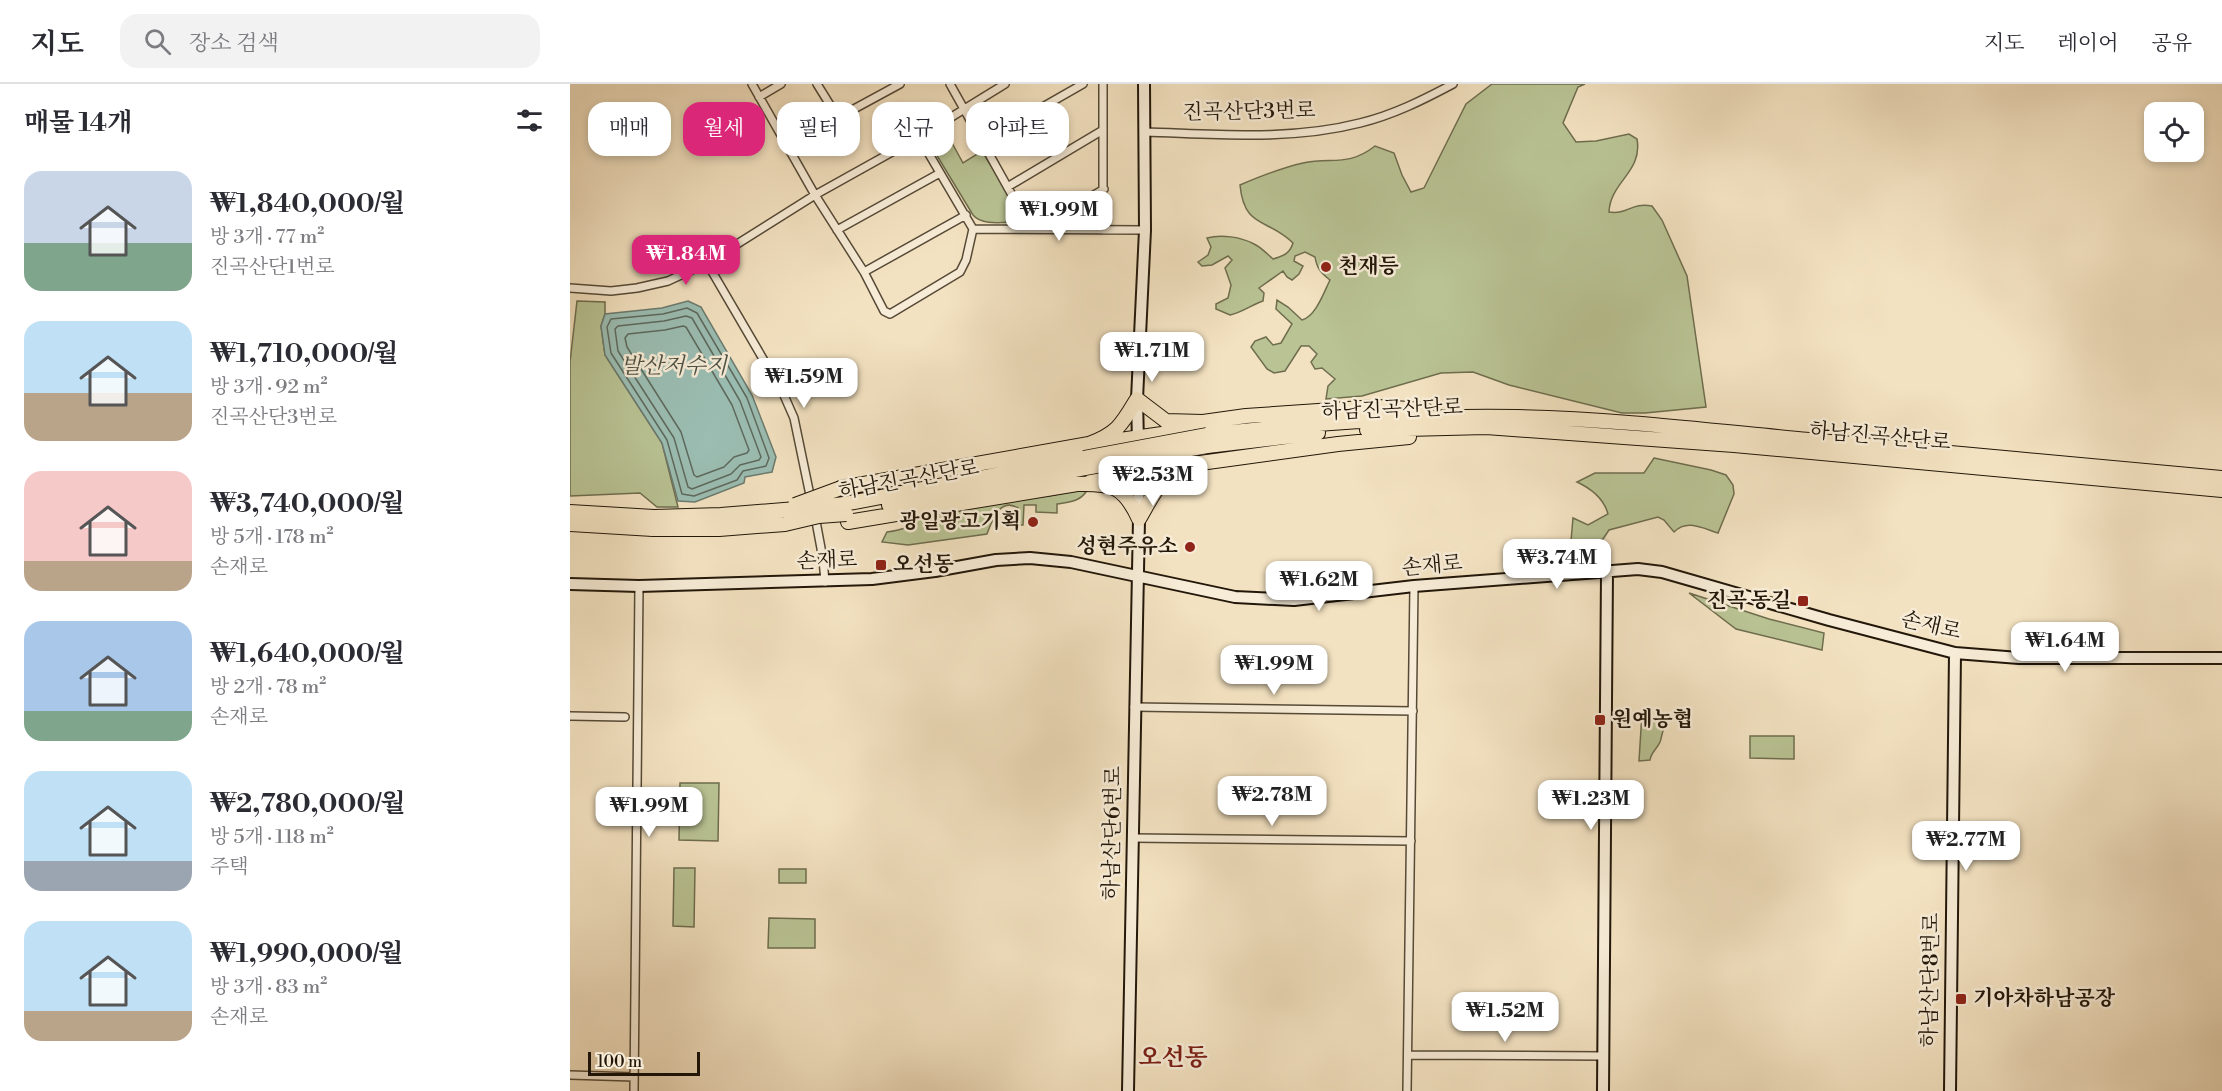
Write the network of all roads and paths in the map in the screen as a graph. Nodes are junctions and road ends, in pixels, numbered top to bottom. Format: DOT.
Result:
graph roads {
  1 [pos="752,84"];
  2 [pos="781,84"];
  3 [pos="817,84"];
  4 [pos="900,84"];
  5 [pos="950,84"];
  6 [pos="1005,84"];
  7 [pos="1083,84"];
  8 [pos="1103,84"];
  9 [pos="1144,84"];
  10 [pos="1453,84"];
  11 [pos="759,97"];
  12 [pos="1051,102"];
  13 [pos="965,108"];
  14 [pos="954,115"];
  15 [pos="1103,130"];
  16 [pos="1145,132"];
  17 [pos="885,156"];
  18 [pos="930,156"];
  19 [pos="992,156"];
  20 [pos="940,173"];
  21 [pos="1009,186"];
  22 [pos="1104,189"];
  23 [pos="815,195"];
  24 [pos="966,215"];
  25 [pos="973,229"];
  26 [pos="1032,229"];
  27 [pos="1049,229"];
  28 [pos="837,230"];
  29 [pos="1103,230"];
  30 [pos="1145,230"];
  31 [pos="707,263"];
  32 [pos="864,272"];
  33 [pos="570,288"];
  34 [pos="1137,399"];
  35 [pos="1203,422"];
  36 [pos="1519,424"];
  37 [pos="1138,437"];
  38 [pos="1089,444"];
  39 [pos="1952,459"];
  40 [pos="1193,464"];
  41 [pos="1138,473"];
  42 [pos="2222,478"];
  43 [pos="1077,484"];
  44 [pos="2222,490"];
  45 [pos="784,509"];
  46 [pos="570,512"];
  47 [pos="846,513"];
  48 [pos="1139,519"];
  49 [pos="653,523"];
  50 [pos="570,524"];
  51 [pos="1607,572"];
  52 [pos="1136,576"];
  53 [pos="825,582"];
  54 [pos="570,584"];
  55 [pos="639,586"];
  56 [pos="1414,586"];
  57 [pos="1955,653"];
  58 [pos="2222,658"];
  59 [pos="1134,707"];
  60 [pos="1413,711"];
  61 [pos="570,716"];
  62 [pos="625,717"];
  63 [pos="1132,838"];
  64 [pos="1411,841"];
  65 [pos="1408,1055"];
  66 [pos="1603,1056"];
  67 [pos="570,1075"];
  68 [pos="634,1077"];
  69 [pos="634,1091"];
  70 [pos="1128,1091"];
  71 [pos="1407,1091"];
  72 [pos="1603,1091"];
  73 [pos="1950,1091"];
  1 -- 11 [label="street"];
  2 -- 11 [label="street"];
  3 -- 4 [label="street"];
  5 -- 13 [label="street"];
  6 -- 13 [label="street"];
  7 -- 12 [label="street"];
  8 -- 15 [label="street"];
  9 -- 16 [label="street"];
  10 -- 16 [label="street, 진곡산단3번로"];
  11 -- 23 [label="street"];
  13 -- 14 [label="street"];
  15 -- 21 [label="street"];
  15 -- 22 [label="street"];
  16 -- 30 [label="street"];
  17 -- 23 [label="street"];
  18 -- 20 [label="street"];
  19 -- 21 [label="street"];
  20 -- 24 [label="street"];
  20 -- 28 [label="street"];
  21 -- 26 [label="street"];
  22 -- 27 [label="street"];
  22 -- 29 [label="street"];
  23 -- 28 [label="street"];
  23 -- 31 [label="street"];
  24 -- 25 [label="street"];
  24 -- 32 [label="street"];
  25 -- 26 [label="street"];
  25 -- 32 [label="street"];
  26 -- 27 [label="street"];
  27 -- 29 [label="street"];
  28 -- 32 [label="street"];
  29 -- 30 [label="street"];
  30 -- 34 [label="street"];
  31 -- 33 [label="street"];
  31 -- 53 [label="street"];
  34 -- 35 [label="highway"];
  34 -- 37 [label="street"];
  34 -- 38 [label="highway"];
  35 -- 36 [label="highway"];
  35 -- 37 [label="highway"];
  36 -- 39 [label="highway, 하남진곡산단로"];
  36 -- 40 [label="highway"];
  36 -- 47 [label="highway, 하남진곡산단로, bridge"];
  37 -- 38 [label="highway"];
  37 -- 41 [label="street, 하남산단6번로"];
  38 -- 45 [label="highway, bridge"];
  39 -- 42 [label="highway"];
  39 -- 44 [label="highway, 하남진곡산단로"];
  40 -- 41 [label="highway"];
  40 -- 48 [label="highway"];
  41 -- 43 [label="highway"];
  41 -- 48 [label="street, 하남산단6번로"];
  43 -- 47 [label="highway"];
  43 -- 48 [label="highway"];
  45 -- 47 [label="highway, 하남진곡산단로, bridge"];
  45 -- 49 [label="highway, 하남진곡산단로, bridge"];
  46 -- 49 [label="highway, 하남진곡산단로"];
  47 -- 49 [label="highway, 하남진곡산단로, bridge"];
  48 -- 52 [label="street, 하남산단6번로"];
  49 -- 50 [label="highway, 하남진곡산단로"];
  51 -- 56 [label="street, 손재로"];
  51 -- 57 [label="street, 손재로"];
  51 -- 66 [label="street"];
  52 -- 53 [label="street, 손재로"];
  52 -- 56 [label="street, 손재로"];
  52 -- 59 [label="street, 하남산단6번로"];
  53 -- 55 [label="street, 손재로"];
  54 -- 55 [label="street, 손재로"];
  55 -- 68 [label="street"];
  56 -- 60 [label="street"];
  57 -- 58 [label="street, 손재로"];
  57 -- 73 [label="street, 하남산단8번로"];
  59 -- 60 [label="street"];
  59 -- 63 [label="street, 하남산단6번로"];
  60 -- 64 [label="street"];
  61 -- 62 [label="street"];
  63 -- 64 [label="street"];
  63 -- 70 [label="street, 하남산단6번로"];
  64 -- 65 [label="street"];
  65 -- 66 [label="street"];
  65 -- 71 [label="street"];
  66 -- 72 [label="street"];
  67 -- 68 [label="street"];
  68 -- 69 [label="street"];
}
